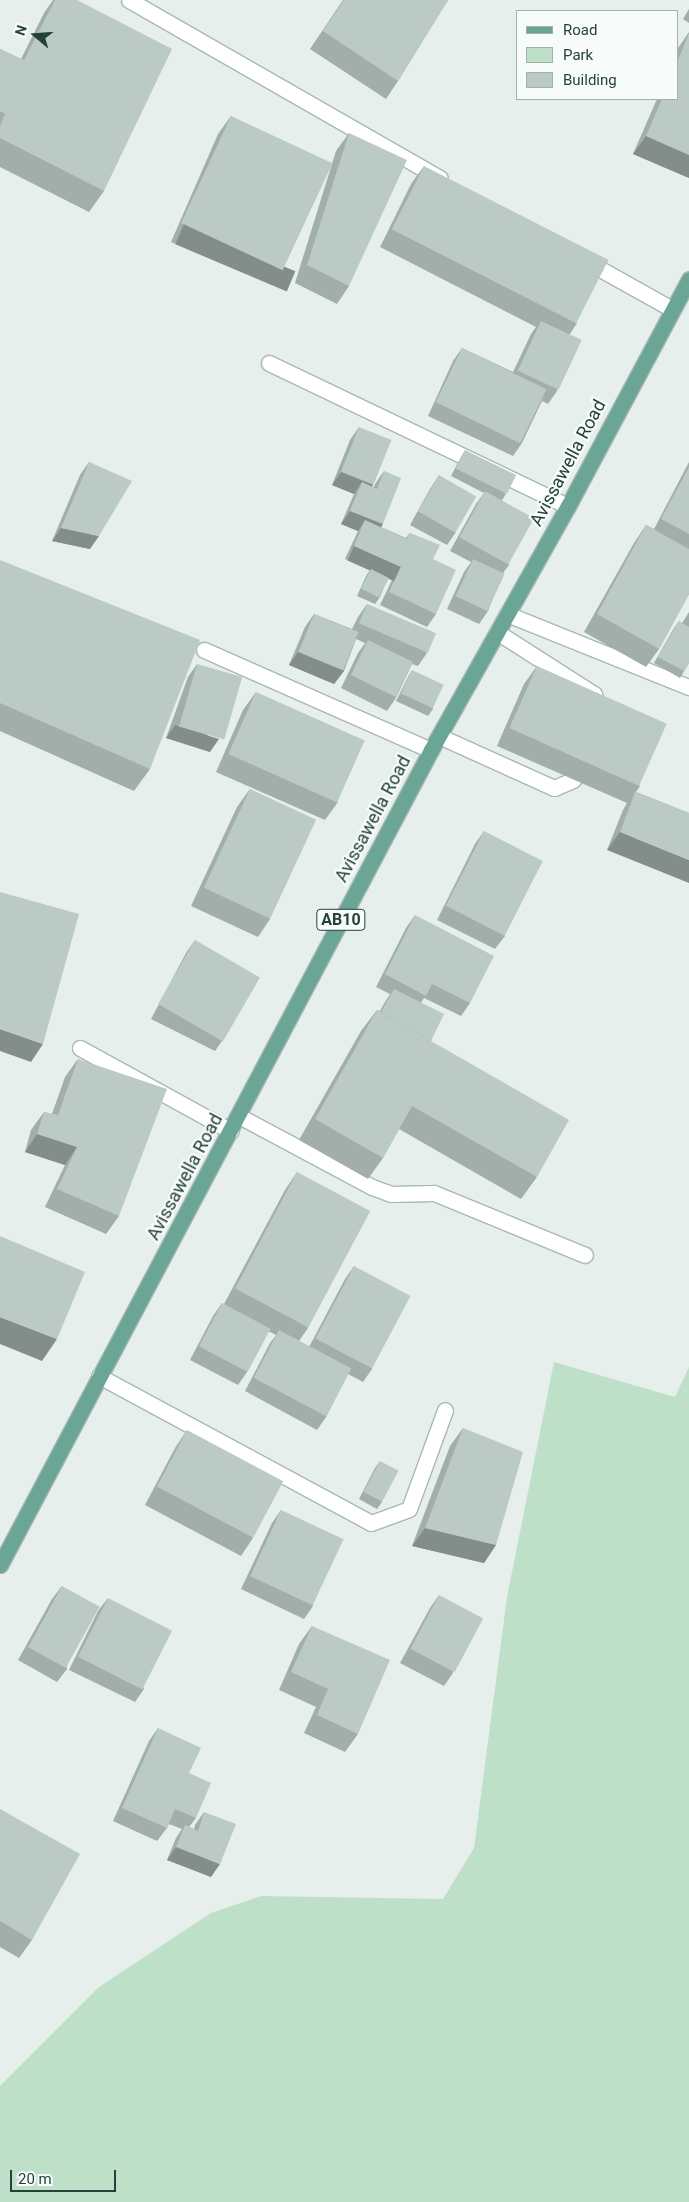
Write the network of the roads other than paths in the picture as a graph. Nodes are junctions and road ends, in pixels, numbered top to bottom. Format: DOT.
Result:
graph roads {
  1 [pos="129,0"];
  2 [pos="458,188"];
  3 [pos="570,252"];
  4 [pos="689,279"];
  5 [pos="672,309"];
  6 [pos="269,363"];
  7 [pos="568,506"];
  8 [pos="507,614"];
  9 [pos="497,632"];
  10 [pos="204,650"];
  11 [pos="689,688"];
  12 [pos="599,716"];
  13 [pos="439,736"];
  14 [pos="431,750"];
  15 [pos="573,780"];
  16 [pos="80,1048"];
  17 [pos="239,1116"];
  18 [pos="232,1131"];
  19 [pos="585,1255"];
  20 [pos="99,1376"];
  21 [pos="445,1410"];
  22 [pos="0,1565"];
  1 -- 2 [label="street"];
  3 -- 5 [label="street"];
  4 -- 5 [label="main road, Avissawella Road / AB10"];
  5 -- 7 [label="main road, Avissawella Road / AB10"];
  6 -- 7 [label="street"];
  7 -- 8 [label="main road, Avissawella Road / AB10"];
  8 -- 9 [label="main road, Avissawella Road / AB10"];
  8 -- 11 [label="street"];
  9 -- 12 [label="street"];
  9 -- 13 [label="main road, Avissawella Road / AB10"];
  10 -- 14 [label="street"];
  13 -- 14 [label="main road, Avissawella Road / AB10"];
  13 -- 15 [label="street"];
  14 -- 17 [label="main road, Avissawella Road / AB10"];
  16 -- 18 [label="street"];
  17 -- 18 [label="main road, Avissawella Road / AB10"];
  17 -- 19 [label="street"];
  18 -- 20 [label="main road, Avissawella Road / AB10"];
  20 -- 21 [label="street"];
  20 -- 22 [label="main road, Avissawella Road / AB10"];
}
